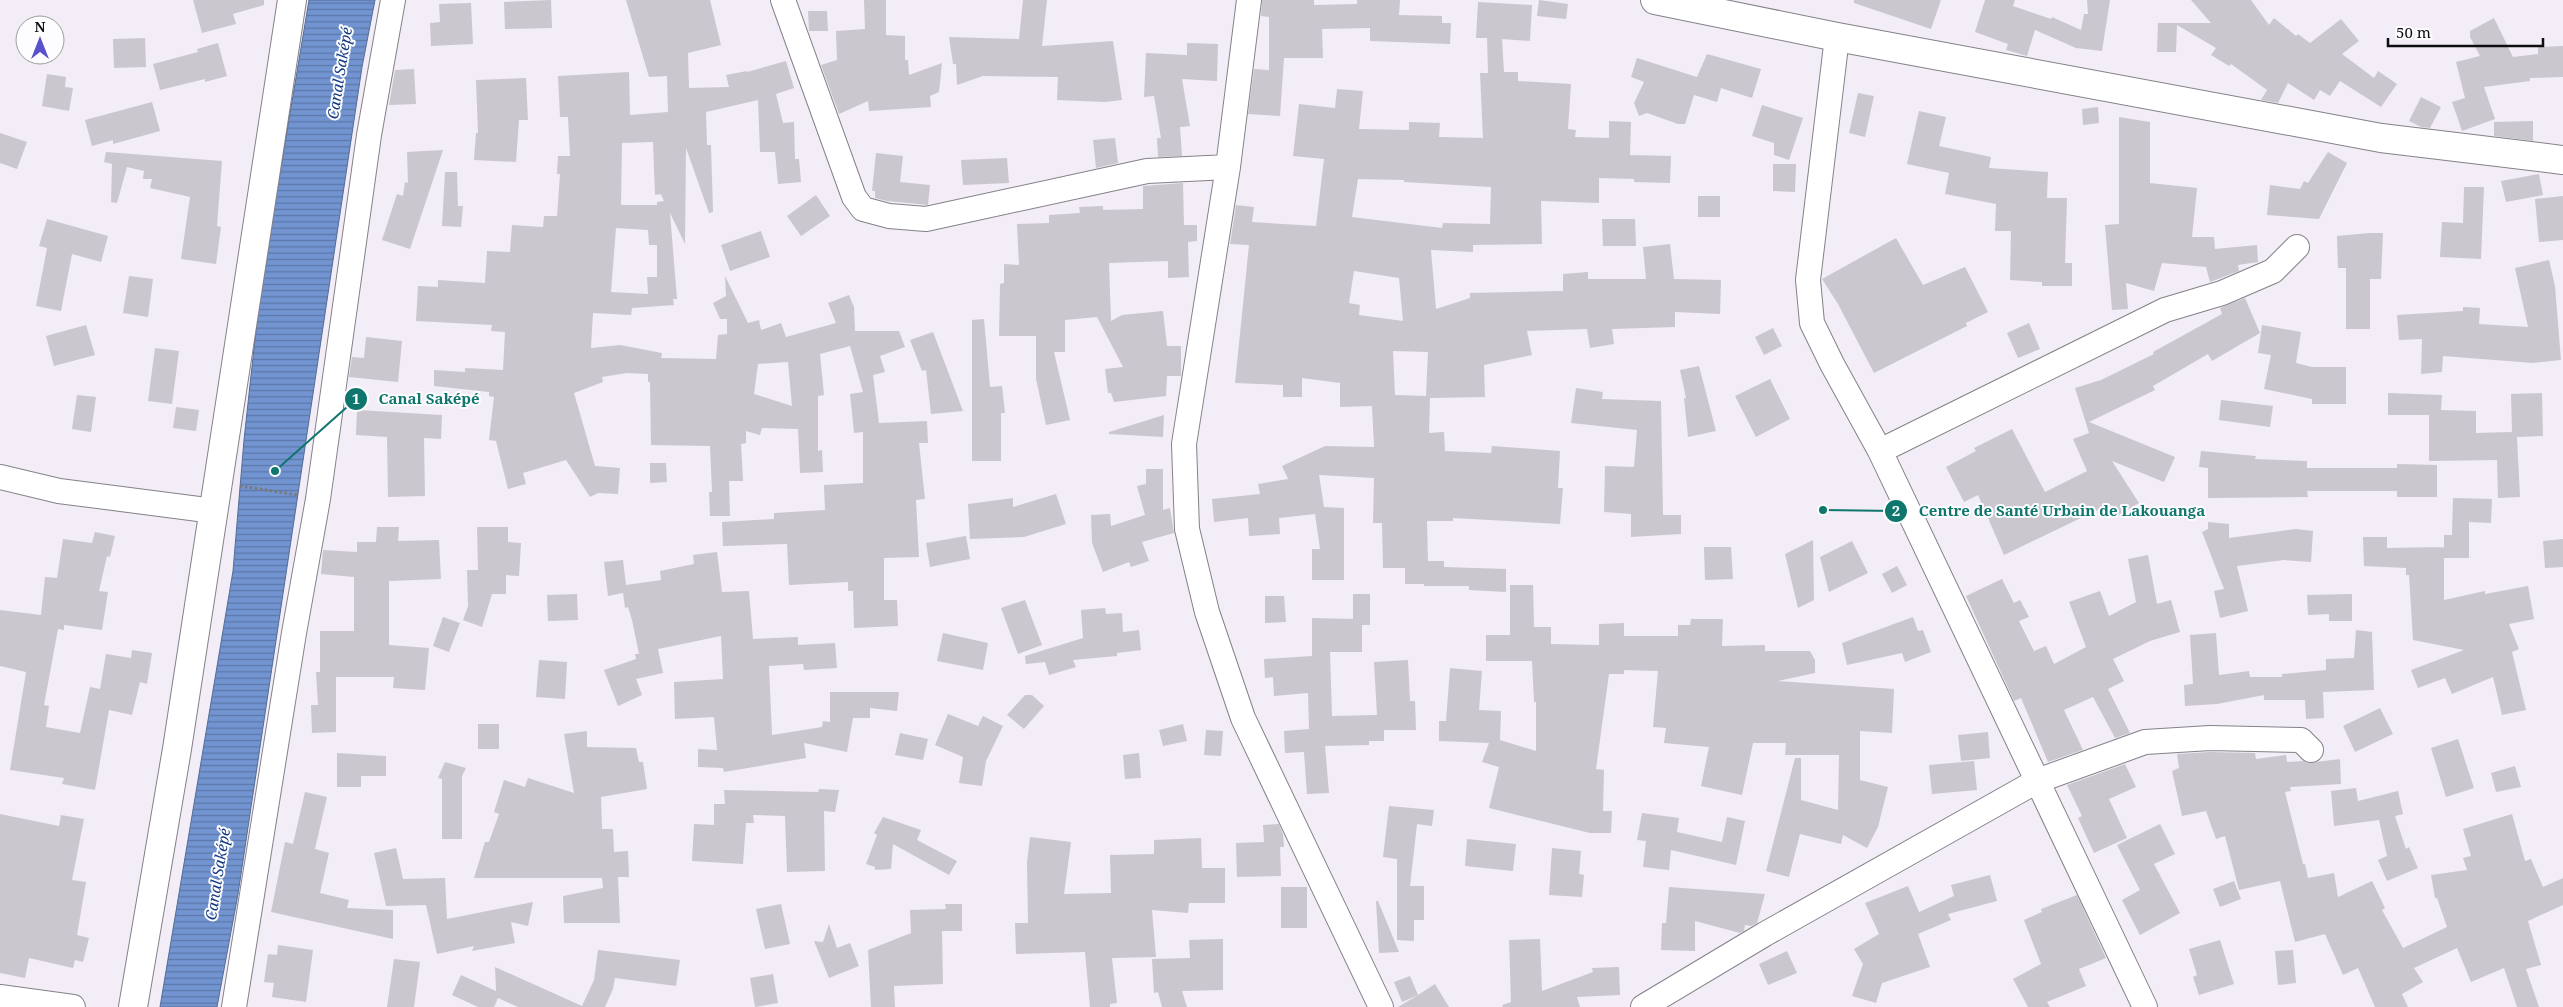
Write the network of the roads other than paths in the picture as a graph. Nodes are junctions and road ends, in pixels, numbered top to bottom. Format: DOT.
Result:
graph roads {
  1 [pos="292,0"];
  2 [pos="393,0"];
  3 [pos="783,0"];
  4 [pos="1249,0"];
  5 [pos="1655,0"];
  6 [pos="1837,37"];
  7 [pos="2563,160"];
  8 [pos="1228,167"];
  9 [pos="2297,247"];
  10 [pos="1880,451"];
  11 [pos="0,477"];
  12 [pos="214,511"];
  13 [pos="2311,750"];
  14 [pos="2037,781"];
  15 [pos="0,997"];
  16 [pos="73,1007"];
  17 [pos="133,1007"];
  18 [pos="234,1007"];
  19 [pos="1381,1007"];
  20 [pos="1643,1007"];
  21 [pos="2145,1007"];
  1 -- 12 [label="street"];
  2 -- 18 [label="street"];
  3 -- 8 [label="street"];
  4 -- 8 [label="street"];
  5 -- 6 [label="street"];
  6 -- 7 [label="street"];
  6 -- 10 [label="street"];
  8 -- 19 [label="street"];
  9 -- 10 [label="street"];
  10 -- 14 [label="street"];
  11 -- 12 [label="street"];
  12 -- 17 [label="street"];
  13 -- 14 [label="street"];
  14 -- 20 [label="street"];
  14 -- 21 [label="street"];
  15 -- 16 [label="street"];
}
